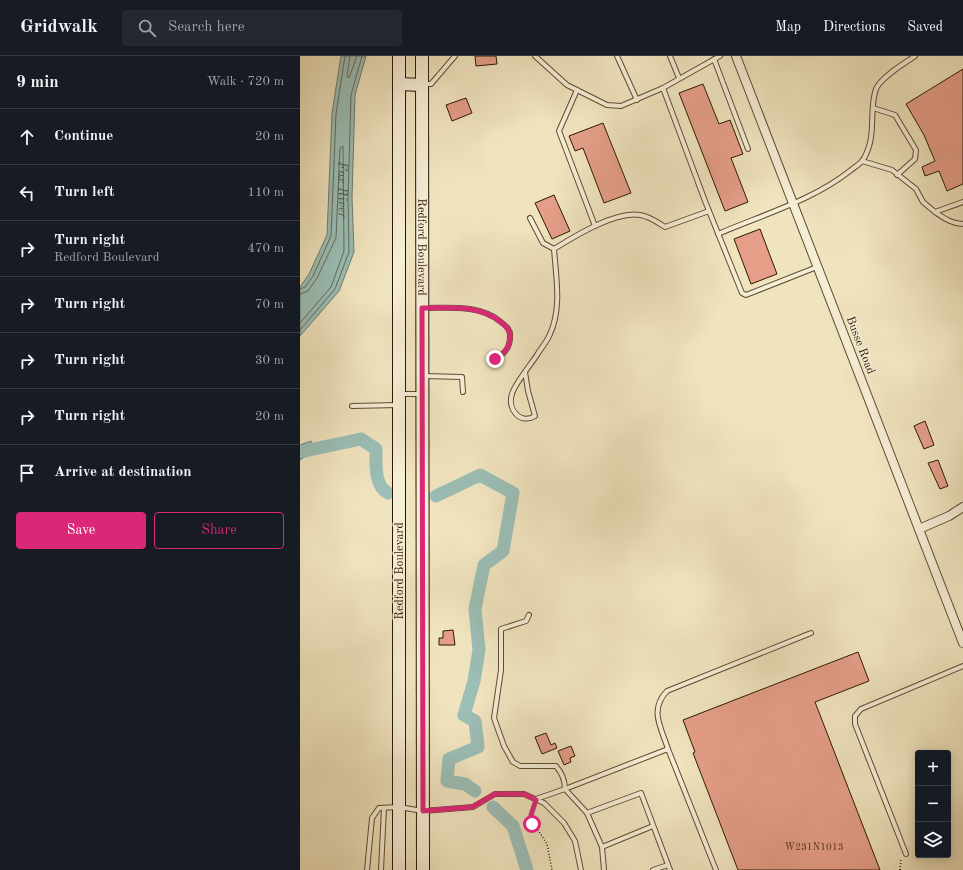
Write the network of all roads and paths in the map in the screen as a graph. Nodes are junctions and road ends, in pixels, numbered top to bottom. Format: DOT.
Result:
graph roads {
  1 [pos="399,56"];
  2 [pos="422,56"];
  3 [pos="455,56"];
  4 [pos="535,56"];
  5 [pos="617,56"];
  6 [pos="670,56"];
  7 [pos="720,56"];
  8 [pos="736,56"];
  9 [pos="915,56"];
  10 [pos="714,59"];
  11 [pos="679,78"];
  12 [pos="399,84"];
  13 [pos="422,85"];
  14 [pos="663,88"];
  15 [pos="577,90"];
  16 [pos="637,100"];
  17 [pos="873,108"];
  18 [pos="748,149"];
  19 [pos="862,161"];
  20 [pos="897,175"];
  21 [pos="793,202"];
  22 [pos="963,202"];
  23 [pos="709,211"];
  24 [pos="935,212"];
  25 [pos="530,218"];
  26 [pos="963,224"];
  27 [pos="595,226"];
  28 [pos="718,234"];
  29 [pos="554,249"];
  30 [pos="818,267"];
  31 [pos="422,308"];
  32 [pos="495,359"];
  33 [pos="525,372"];
  34 [pos="422,376"];
  35 [pos="463,392"];
  36 [pos="423,394"];
  37 [pos="399,399"];
  38 [pos="352,406"];
  39 [pos="963,508"];
  40 [pos="919,529"];
  41 [pos="529,615"];
  42 [pos="811,633"];
  43 [pos="963,643"];
  44 [pos="963,666"];
  45 [pos="668,749"];
  46 [pos="565,789"];
  47 [pos="536,800"];
  48 [pos="399,807"];
  49 [pos="384,808"];
  50 [pos="423,811"];
  51 [pos="588,813"];
  52 [pos="653,826"];
  53 [pos="602,847"];
  54 [pos="906,854"];
  55 [pos="668,865"];
  56 [pos="367,870"];
  57 [pos="381,870"];
  58 [pos="399,870"];
  59 [pos="423,870"];
  60 [pos="552,870"];
  61 [pos="581,870"];
  62 [pos="604,870"];
  63 [pos="653,870"];
  64 [pos="670,870"];
  65 [pos="716,870"];
  66 [pos="900,870"];
  1 -- 12 [label="main road, Redford Boulevard"];
  2 -- 13 [label="main road, Redford Boulevard"];
  3 -- 13 [label="lane"];
  4 -- 15 [label="lane"];
  5 -- 16 [label="lane"];
  6 -- 11 [label="lane"];
  7 -- 10 [label="lane"];
  8 -- 21 [label="street, Busse Road"];
  9 -- 17 [label="lane"];
  10 -- 11 [label="lane"];
  10 -- 18 [label="lane"];
  11 -- 14 [label="lane"];
  12 -- 13 [label="main road"];
  12 -- 37 [label="main road, Redford Boulevard"];
  13 -- 31 [label="main road, Redford Boulevard"];
  14 -- 16 [label="lane"];
  14 -- 23 [label="lane"];
  15 -- 16 [label="lane"];
  15 -- 27 [label="lane"];
  17 -- 19 [label="lane"];
  17 -- 20 [label="lane"];
  19 -- 20 [label="lane"];
  19 -- 21 [label="lane"];
  20 -- 24 [label="lane"];
  21 -- 28 [label="lane"];
  21 -- 30 [label="street, Busse Road"];
  22 -- 24 [label="lane"];
  23 -- 27 [label="lane"];
  23 -- 28 [label="lane"];
  24 -- 26 [label="lane"];
  25 -- 29 [label="lane"];
  27 -- 29 [label="lane"];
  28 -- 30 [label="lane"];
  29 -- 33 [label="lane"];
  30 -- 40 [label="street, Busse Road"];
  31 -- 32 [label="lane"];
  31 -- 34 [label="main road, Redford Boulevard"];
  33 -- 33 [label="lane"];
  34 -- 35 [label="lane"];
  34 -- 36 [label="main road, Redford Boulevard"];
  36 -- 37 [label="lane"];
  36 -- 50 [label="main road, Redford Boulevard"];
  37 -- 38 [label="lane"];
  37 -- 48 [label="main road, Redford Boulevard"];
  39 -- 40 [label="street"];
  40 -- 43 [label="street, Busse Road"];
  41 -- 46 [label="lane"];
  42 -- 45 [label="lane"];
  44 -- 54 [label="lane"];
  45 -- 46 [label="lane"];
  45 -- 65 [label="lane"];
  46 -- 47 [label="lane"];
  46 -- 51 [label="lane"];
  47 -- 50 [label="lane"];
  47 -- 60 [label="path"];
  47 -- 61 [label="lane"];
  48 -- 49 [label="lane"];
  48 -- 50 [label="lane"];
  48 -- 58 [label="main road, Redford Boulevard"];
  49 -- 56 [label="lane"];
  49 -- 57 [label="lane"];
  50 -- 59 [label="main road, Redford Boulevard"];
  51 -- 52 [label="lane"];
  51 -- 53 [label="lane"];
  52 -- 53 [label="lane"];
  52 -- 55 [label="lane"];
  53 -- 62 [label="lane"];
  54 -- 66 [label="path"];
  55 -- 63 [label="lane"];
  55 -- 64 [label="lane"];
}
